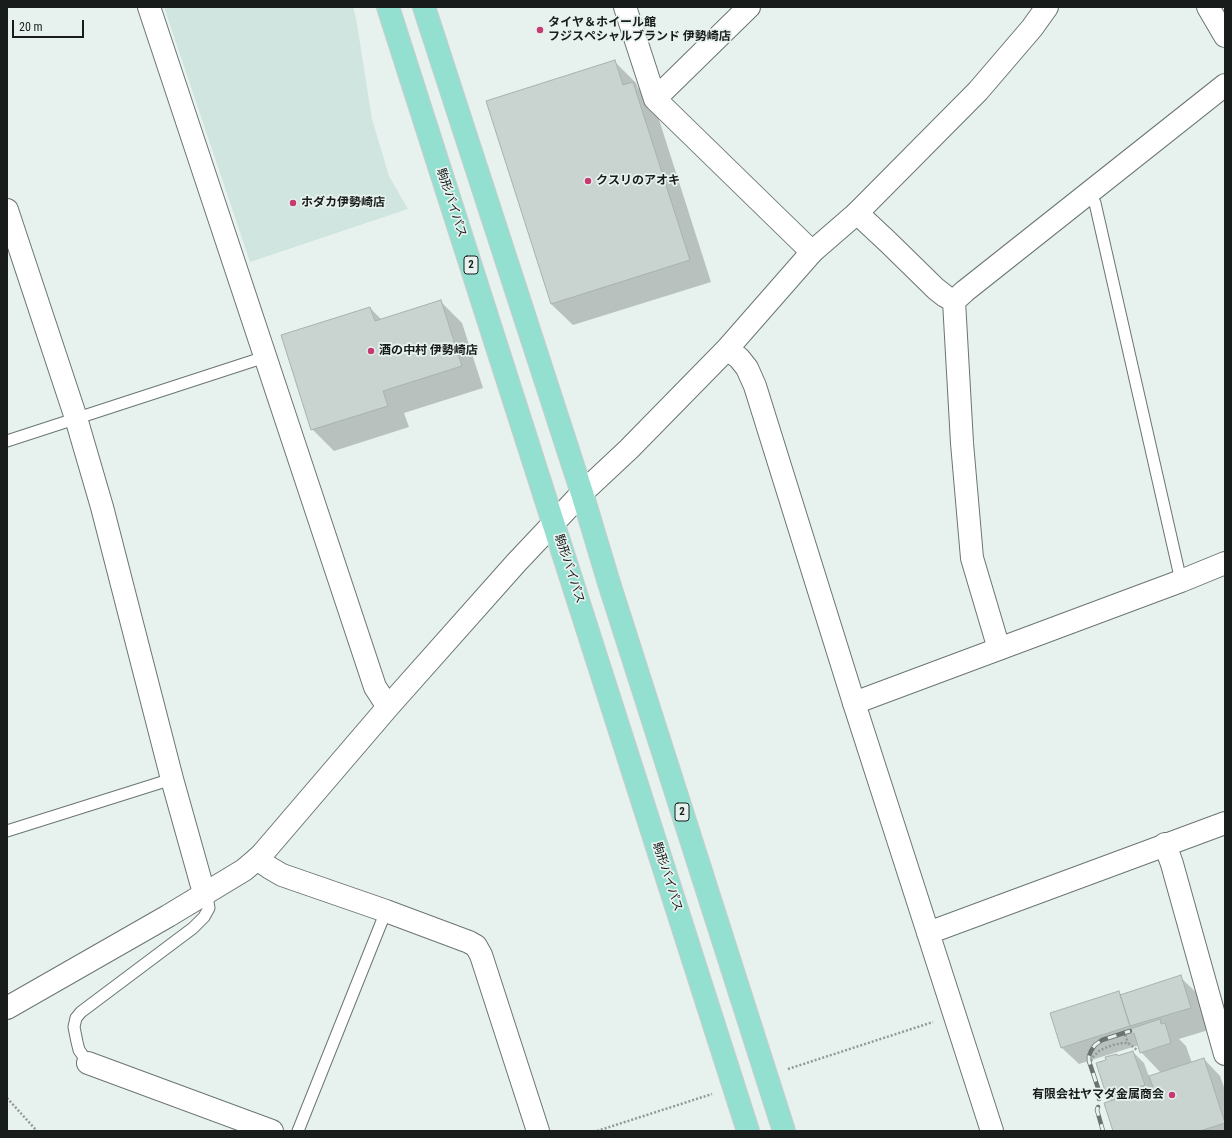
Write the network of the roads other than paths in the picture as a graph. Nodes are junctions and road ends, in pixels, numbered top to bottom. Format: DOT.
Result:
graph roads {
  1 [pos="149,7"];
  2 [pos="388,7"];
  3 [pos="424,7"];
  4 [pos="625,7"];
  5 [pos="749,7"];
  6 [pos="1047,7"];
  7 [pos="1208,7"];
  8 [pos="1225,36"];
  9 [pos="1225,85"];
  10 [pos="655,99"];
  11 [pos="1087,194"];
  12 [pos="7,210"];
  13 [pos="857,213"];
  14 [pos="812,252"];
  15 [pos="954,302"];
  16 [pos="727,349"];
  17 [pos="266,357"];
  18 [pos="76,418"];
  19 [pos="7,441"];
  20 [pos="582,493"];
  21 [pos="554,523"];
  22 [pos="1225,563"];
  23 [pos="1181,581"];
  24 [pos="999,649"];
  25 [pos="854,703"];
  26 [pos="388,707"];
  27 [pos="172,779"];
  28 [pos="1225,822"];
  29 [pos="7,831"];
  30 [pos="1165,844"];
  31 [pos="257,859"];
  32 [pos="204,893"];
  33 [pos="386,910"];
  34 [pos="928,933"];
  35 [pos="7,1008"];
  36 [pos="1225,1054"];
  37 [pos="88,1063"];
  38 [pos="272,1131"];
  39 [pos="298,1131"];
  40 [pos="538,1131"];
  41 [pos="748,1131"];
  42 [pos="784,1131"];
  43 [pos="992,1131"];
  1 -- 17 [label="street"];
  2 -- 21 [label="main road, 駒形バイパス / 2"];
  3 -- 20 [label="main road, 2"];
  4 -- 10 [label="street"];
  5 -- 10 [label="street"];
  6 -- 13 [label="street"];
  7 -- 8 [label="street"];
  9 -- 11 [label="street"];
  10 -- 14 [label="street"];
  11 -- 15 [label="street"];
  11 -- 23 [label="lane"];
  12 -- 18 [label="street"];
  13 -- 14 [label="street"];
  13 -- 15 [label="street"];
  14 -- 16 [label="street"];
  15 -- 24 [label="street"];
  16 -- 20 [label="street"];
  16 -- 25 [label="street"];
  17 -- 18 [label="lane"];
  17 -- 26 [label="street"];
  18 -- 19 [label="lane"];
  18 -- 27 [label="street"];
  20 -- 21 [label="street"];
  20 -- 42 [label="main road, 2"];
  21 -- 26 [label="street"];
  21 -- 41 [label="main road, 駒形バイパス / 2"];
  22 -- 23 [label="street"];
  23 -- 24 [label="street"];
  24 -- 25 [label="street"];
  25 -- 34 [label="street"];
  26 -- 31 [label="street"];
  27 -- 29 [label="lane"];
  27 -- 32 [label="street"];
  28 -- 30 [label="street"];
  30 -- 34 [label="street"];
  30 -- 36 [label="street"];
  31 -- 32 [label="street"];
  31 -- 33 [label="street"];
  32 -- 35 [label="street"];
  32 -- 37 [label="lane"];
  33 -- 39 [label="lane"];
  33 -- 40 [label="street"];
  34 -- 43 [label="street"];
  37 -- 38 [label="street"];
}
